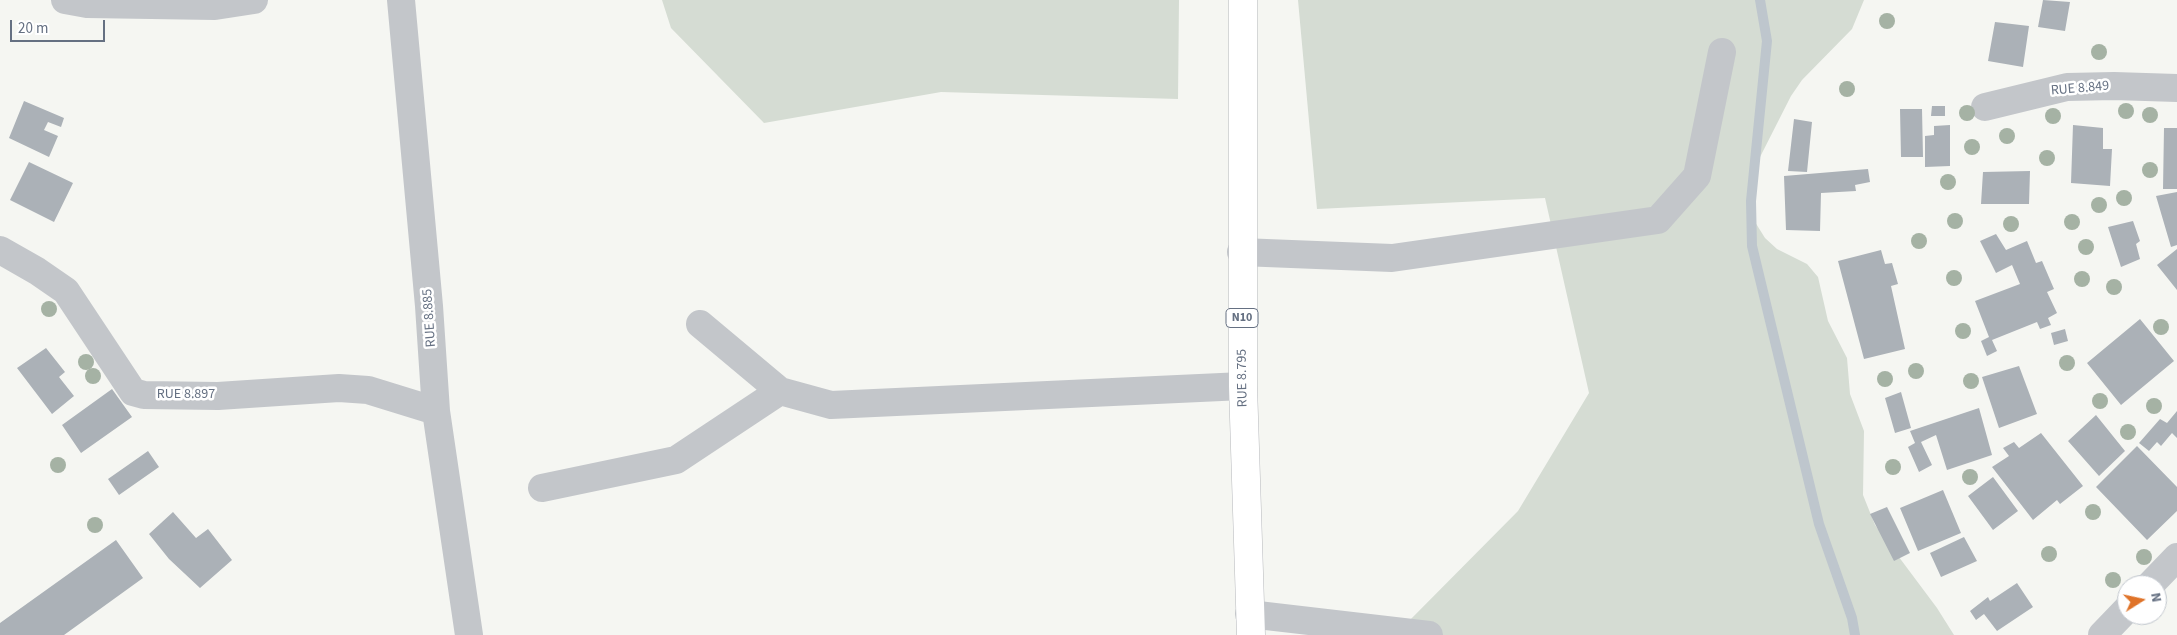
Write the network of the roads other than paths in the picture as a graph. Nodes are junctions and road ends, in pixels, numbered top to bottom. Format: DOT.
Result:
graph roads {
  1 [pos="65,0"];
  2 [pos="254,0"];
  3 [pos="401,0"];
  4 [pos="1243,0"];
  5 [pos="1722,52"];
  6 [pos="2177,88"];
  7 [pos="1986,107"];
  8 [pos="0,250"];
  9 [pos="1241,252"];
  10 [pos="700,324"];
  11 [pos="1243,386"];
  12 [pos="780,391"];
  13 [pos="436,412"];
  14 [pos="542,488"];
  15 [pos="2177,557"];
  16 [pos="2160,575"];
  17 [pos="2117,619"];
  18 [pos="1250,624"];
  19 [pos="469,635"];
  20 [pos="1429,635"];
  21 [pos="2102,635"];
  1 -- 2 [label="street"];
  3 -- 13 [label="street, RUE 8.885"];
  4 -- 9 [label="highway, RUE 8.795 / N10"];
  5 -- 9 [label="street"];
  6 -- 7 [label="street, RUE 8.849"];
  8 -- 13 [label="street, RUE 8.897"];
  9 -- 11 [label="highway, RUE 8.795 / N10"];
  10 -- 12 [label="street"];
  11 -- 12 [label="street"];
  11 -- 18 [label="highway, RUE 8.795 / N10"];
  12 -- 14 [label="street"];
  13 -- 19 [label="street, RUE 8.885"];
  15 -- 16 [label="street"];
  17 -- 21 [label="street"];
  18 -- 20 [label="street"];
}
